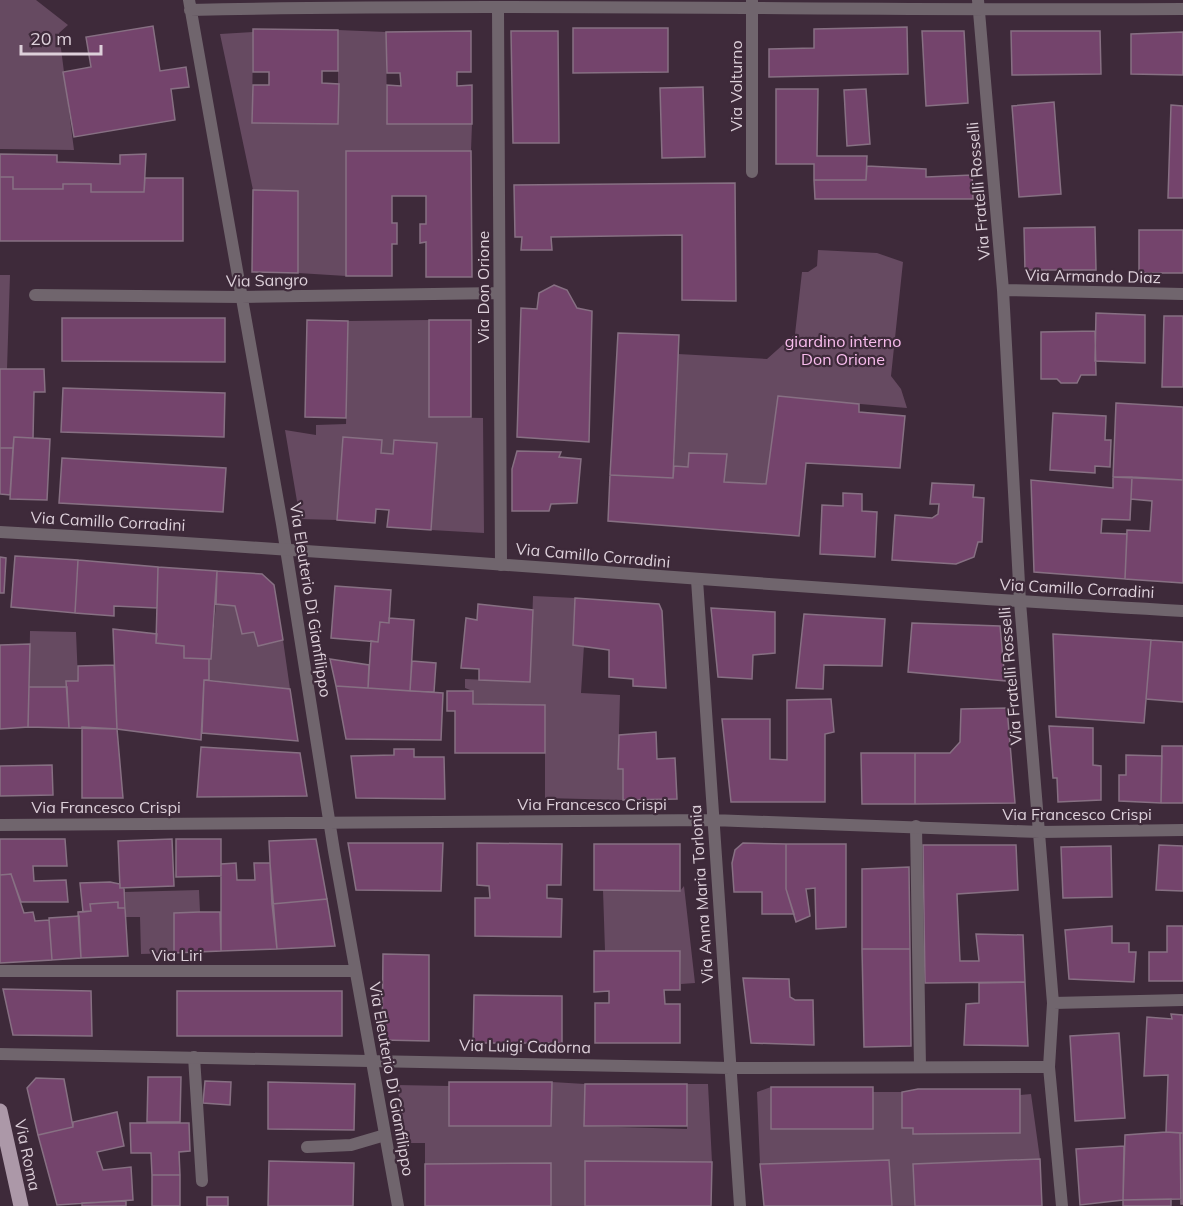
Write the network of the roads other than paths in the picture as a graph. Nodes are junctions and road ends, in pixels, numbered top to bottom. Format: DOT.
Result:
graph roads {
  1 [pos="752,4"];
  2 [pos="189,5"];
  3 [pos="979,5"];
  4 [pos="498,9"];
  5 [pos="1183,9"];
  6 [pos="752,172"];
  7 [pos="1003,290"];
  8 [pos="500,293"];
  9 [pos="1183,294"];
  10 [pos="35,295"];
  11 [pos="242,297"];
  12 [pos="0,531"];
  13 [pos="286,547"];
  14 [pos="501,565"];
  15 [pos="697,580"];
  16 [pos="1020,602"];
  17 [pos="1183,611"];
  18 [pos="712,820"];
  19 [pos="330,822"];
  20 [pos="0,825"];
  21 [pos="916,826"];
  22 [pos="1183,830"];
  23 [pos="1040,832"];
  24 [pos="355,970"];
  25 [pos="0,971"];
  26 [pos="1183,1000"];
  27 [pos="1053,1003"];
  28 [pos="0,1054"];
  29 [pos="194,1057"];
  30 [pos="371,1059"];
  31 [pos="1049,1066"];
  32 [pos="920,1067"];
  33 [pos="730,1068"];
  34 [pos="0,1111"];
  35 [pos="385,1135"];
  36 [pos="307,1147"];
  37 [pos="6,1163"];
  38 [pos="202,1181"];
  39 [pos="21,1206"];
  40 [pos="398,1206"];
  41 [pos="740,1206"];
  42 [pos="1062,1206"];
  1 -- 3 [label="street"];
  1 -- 4 [label="street"];
  1 -- 6 [label="street, Via Volturno"];
  2 -- 4 [label="street"];
  2 -- 11 [label="street, Via Eleuterio Di Gianfilippo"];
  3 -- 5 [label="street"];
  3 -- 7 [label="street, Via Fratelli Rosselli"];
  4 -- 8 [label="street, Via Don Orione"];
  7 -- 9 [label="street, Via Armando Diaz"];
  7 -- 16 [label="street, Via Fratelli Rosselli"];
  8 -- 11 [label="street, Via Sangro"];
  8 -- 14 [label="street, Via Don Orione"];
  10 -- 11 [label="street, Via Sangro"];
  11 -- 13 [label="street, Via Eleuterio Di Gianfilippo"];
  12 -- 13 [label="street, Via Camillo Corradini"];
  13 -- 14 [label="street, Via Camillo Corradini"];
  13 -- 19 [label="street, Via Eleuterio Di Gianfilippo"];
  14 -- 15 [label="street, Via Camillo Corradini"];
  15 -- 16 [label="street, Via Camillo Corradini"];
  15 -- 18 [label="street, Via Anna Maria Torlonia"];
  16 -- 17 [label="street, Via Camillo Corradini"];
  16 -- 23 [label="street, Via Fratelli Rosselli"];
  18 -- 19 [label="street, Via Francesco Crispi"];
  18 -- 21 [label="street, Via Francesco Crispi"];
  18 -- 33 [label="street, Via Anna Maria Torlonia"];
  19 -- 20 [label="street, Via Francesco Crispi"];
  19 -- 24 [label="street, Via Eleuterio Di Gianfilippo"];
  21 -- 23 [label="street, Via Francesco Crispi"];
  21 -- 32 [label="street"];
  22 -- 23 [label="street, Via Francesco Crispi"];
  23 -- 27 [label="street, Via Fratelli Rosselli"];
  24 -- 25 [label="street, Via Liri"];
  24 -- 30 [label="street, Via Eleuterio Di Gianfilippo"];
  26 -- 27 [label="street"];
  27 -- 31 [label="street, Via Fratelli Rosselli"];
  28 -- 29 [label="street, Via Luigi Cadorna"];
  29 -- 30 [label="street, Via Luigi Cadorna"];
  29 -- 38 [label="street"];
  30 -- 33 [label="street, Via Luigi Cadorna"];
  30 -- 35 [label="street, Via Eleuterio Di Gianfilippo"];
  31 -- 32 [label="street, Via Luigi Cadorna"];
  31 -- 42 [label="street, Via Fratelli Rosselli"];
  32 -- 33 [label="street, Via Luigi Cadorna"];
  33 -- 41 [label="street, Via Anna Maria Torlonia"];
  34 -- 37 [label="main road, Via Roma"];
  35 -- 36 [label="street"];
  35 -- 40 [label="street, Via Eleuterio Di Gianfilippo"];
  37 -- 39 [label="main road, Via Roma"];
}
